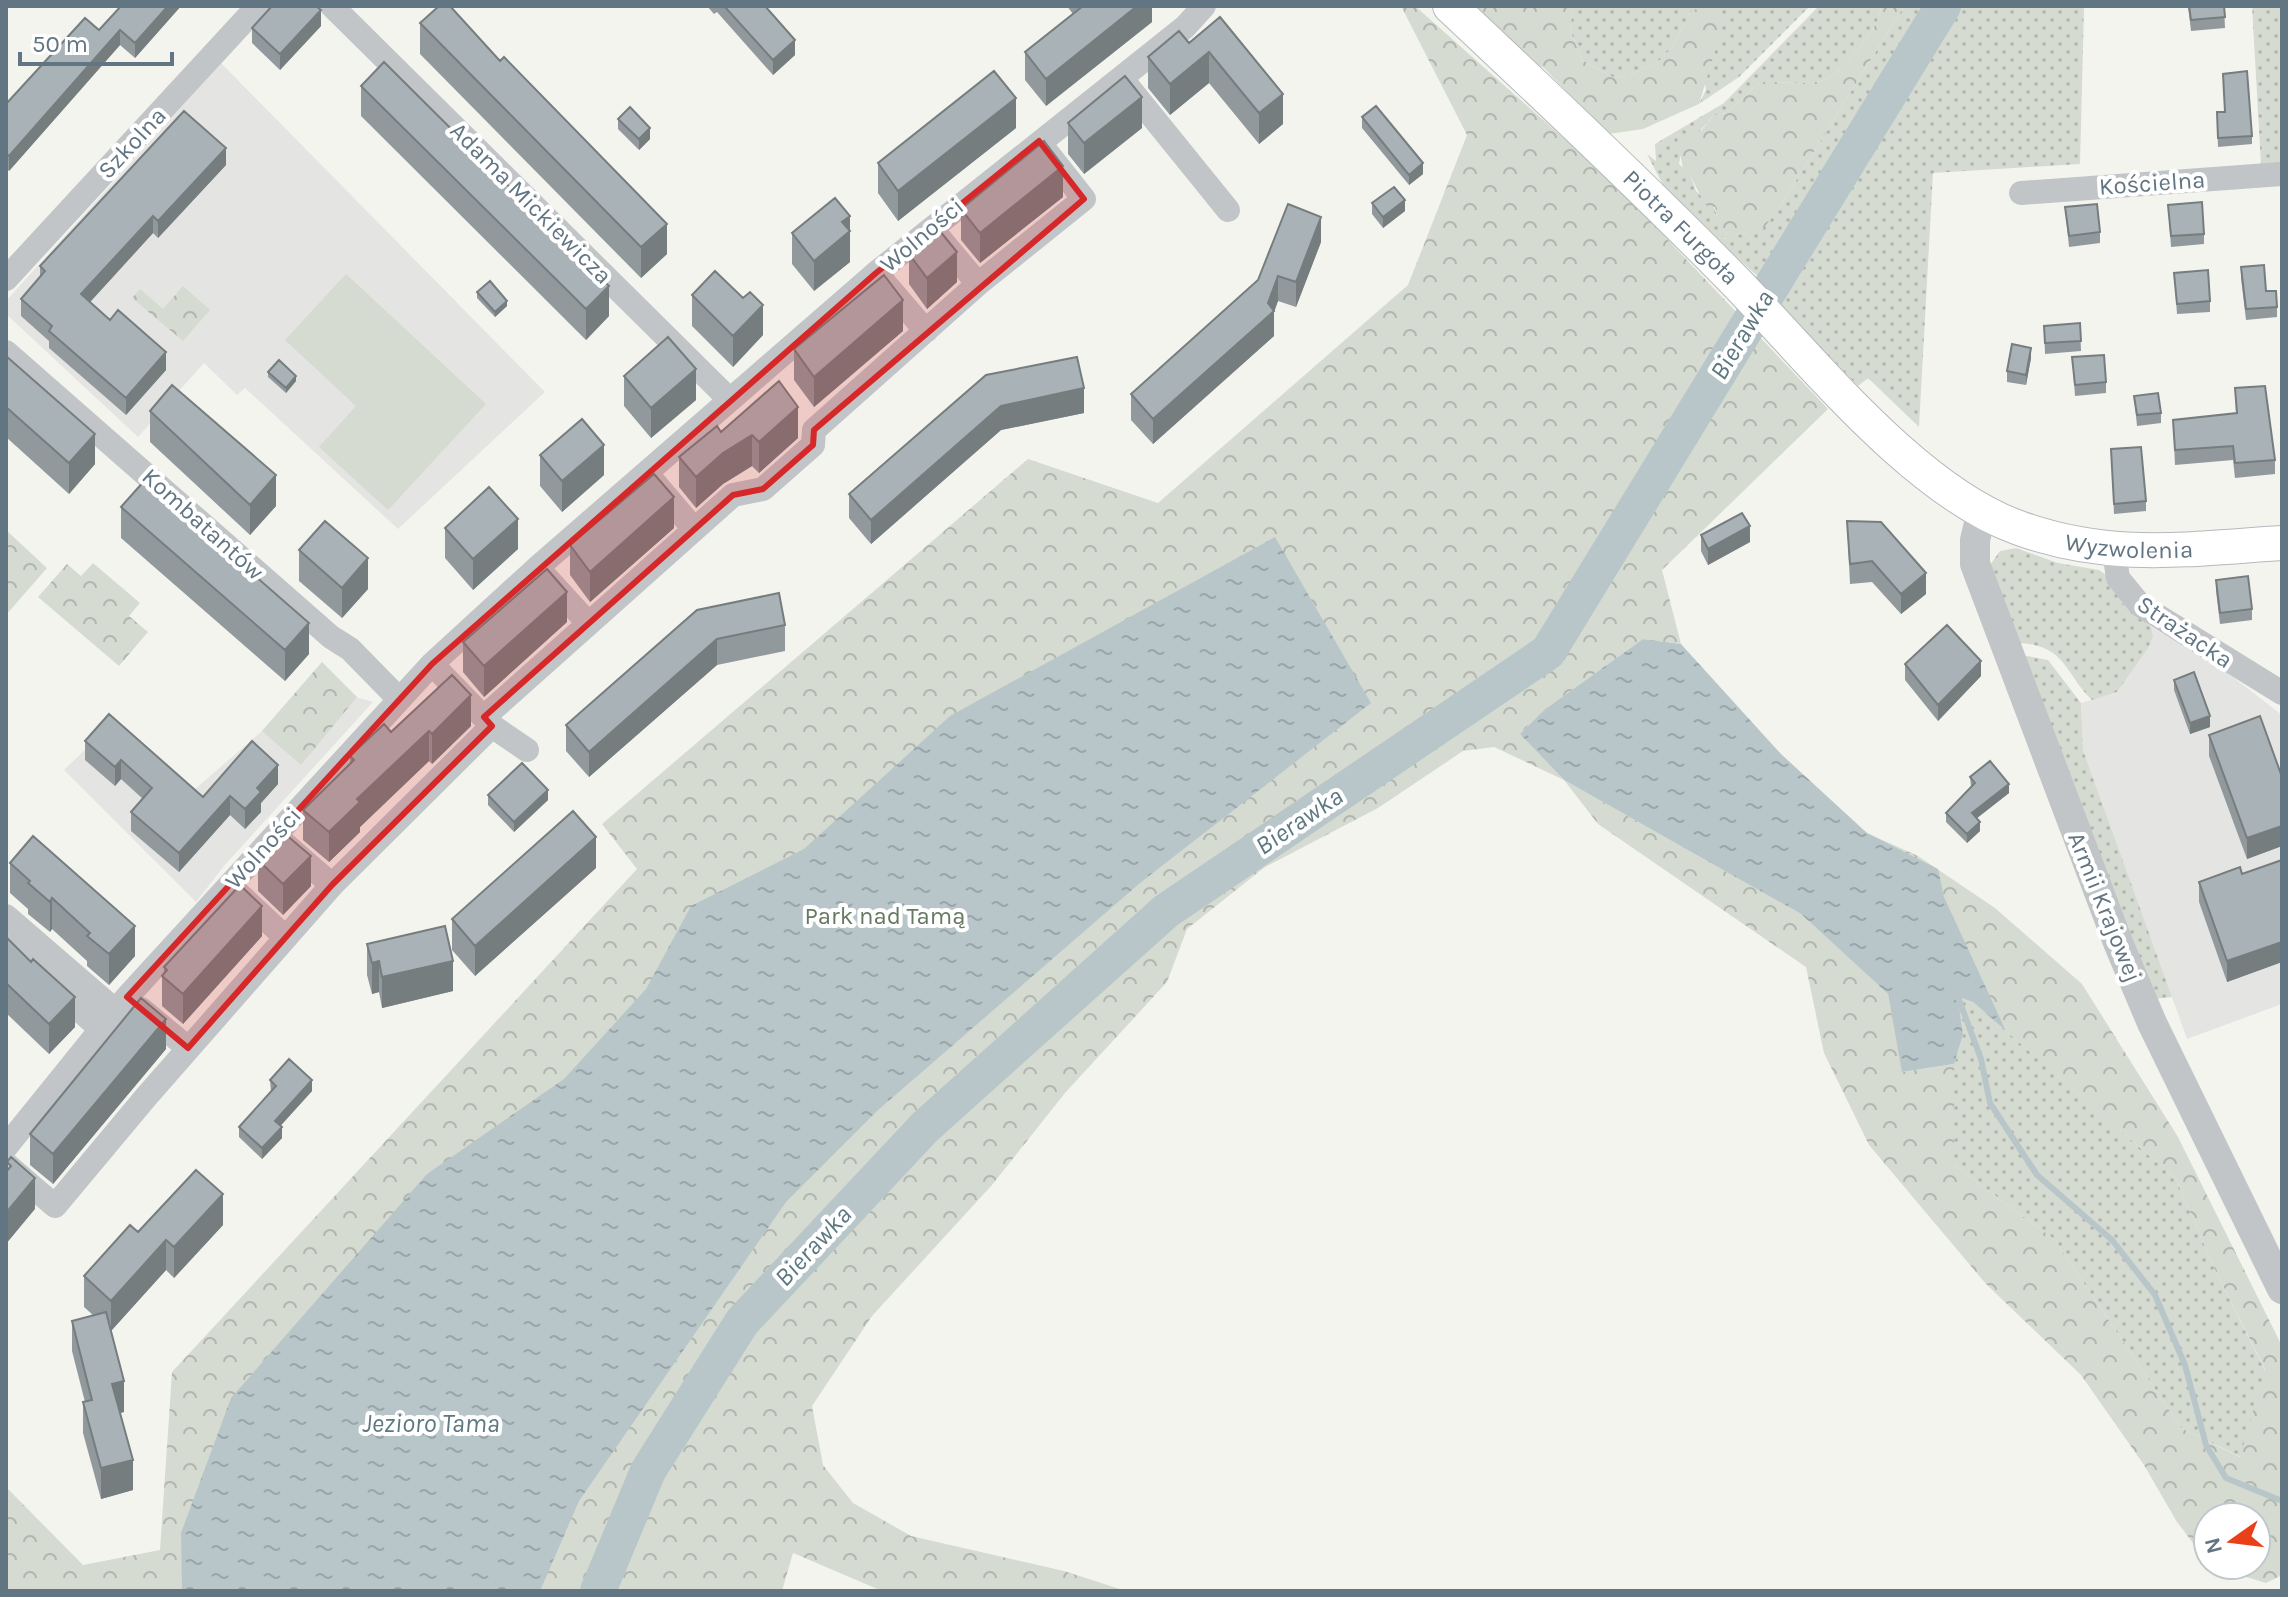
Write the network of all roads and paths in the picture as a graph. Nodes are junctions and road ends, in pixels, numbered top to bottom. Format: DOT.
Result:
graph roads {
  1 [pos="258,6"];
  2 [pos="332,6"];
  3 [pos="1204,6"];
  4 [pos="1450,6"];
  5 [pos="1120,77"];
  6 [pos="1039,141"];
  7 [pos="2282,174"];
  8 [pos="2021,193"];
  9 [pos="1228,210"];
  10 [pos="931,227"];
  11 [pos="876,273"];
  12 [pos="6,279"];
  13 [pos="978,284"];
  14 [pos="926,331"];
  15 [pos="6,352"];
  16 [pos="730,400"];
  17 [pos="797,409"];
  18 [pos="814,430"];
  19 [pos="646,472"];
  20 [pos="1982,511"];
  21 [pos="694,529"];
  22 [pos="2282,543"];
  23 [pos="2114,551"];
  24 [pos="538,567"];
  25 [pos="588,623"];
  26 [pos="432,664"];
  27 [pos="2282,693"];
  28 [pos="399,699"];
  29 [pos="488,721"];
  30 [pos="527,750"];
  31 [pos="274,835"];
  32 [pos="229,885"];
  33 [pos="332,885"];
  34 [pos="6,916"];
  35 [pos="285,937"];
  36 [pos="6,946"];
  37 [pos="115,1012"];
  38 [pos="188,1048"];
  39 [pos="6,1147"];
  40 [pos="6,1164"];
  41 [pos="2282,1289"];
  1 -- 12 [label="street, Szkolna"];
  2 -- 16 [label="street, Adama Mickiewicza"];
  3 -- 5 [label="street, Wolności"];
  4 -- 20 [label="main road, Piotra Furgoła"];
  5 -- 6 [label="street, Wolności"];
  5 -- 9 [label="street"];
  6 -- 10 [label="street, Wolności"];
  6 -- 13 [label="street"];
  7 -- 8 [label="street, Kościelna"];
  10 -- 11 [label="street, Wolności"];
  10 -- 13 [label="street"];
  11 -- 14 [label="street"];
  11 -- 16 [label="street, Wolności"];
  13 -- 14 [label="street"];
  14 -- 18 [label="street"];
  15 -- 28 [label="street, Kombatantów"];
  16 -- 19 [label="street, Wolności"];
  17 -- 18 [label="street"];
  18 -- 21 [label="street"];
  19 -- 21 [label="street"];
  19 -- 24 [label="street, Wolności"];
  20 -- 23 [label="main road, Wyzwolenia"];
  20 -- 41 [label="street, Armii Krajowej"];
  21 -- 25 [label="street"];
  22 -- 23 [label="main road, Wyzwolenia"];
  23 -- 27 [label="street, Strażacka"];
  24 -- 25 [label="street"];
  24 -- 26 [label="street, Wolności"];
  25 -- 29 [label="street"];
  26 -- 28 [label="street, Wolności"];
  26 -- 29 [label="street"];
  28 -- 31 [label="street, Wolności"];
  29 -- 30 [label="street"];
  29 -- 33 [label="street"];
  31 -- 32 [label="street, Wolności"];
  31 -- 33 [label="street"];
  32 -- 35 [label="street"];
  32 -- 37 [label="street, Wolności"];
  33 -- 35 [label="street"];
  34 -- 37 [label="street"];
  35 -- 38 [label="street"];
  36 -- 37 [label="street"];
  37 -- 38 [label="street"];
  37 -- 39 [label="street, Wolności"];
  38 -- 40 [label="street"];
}
